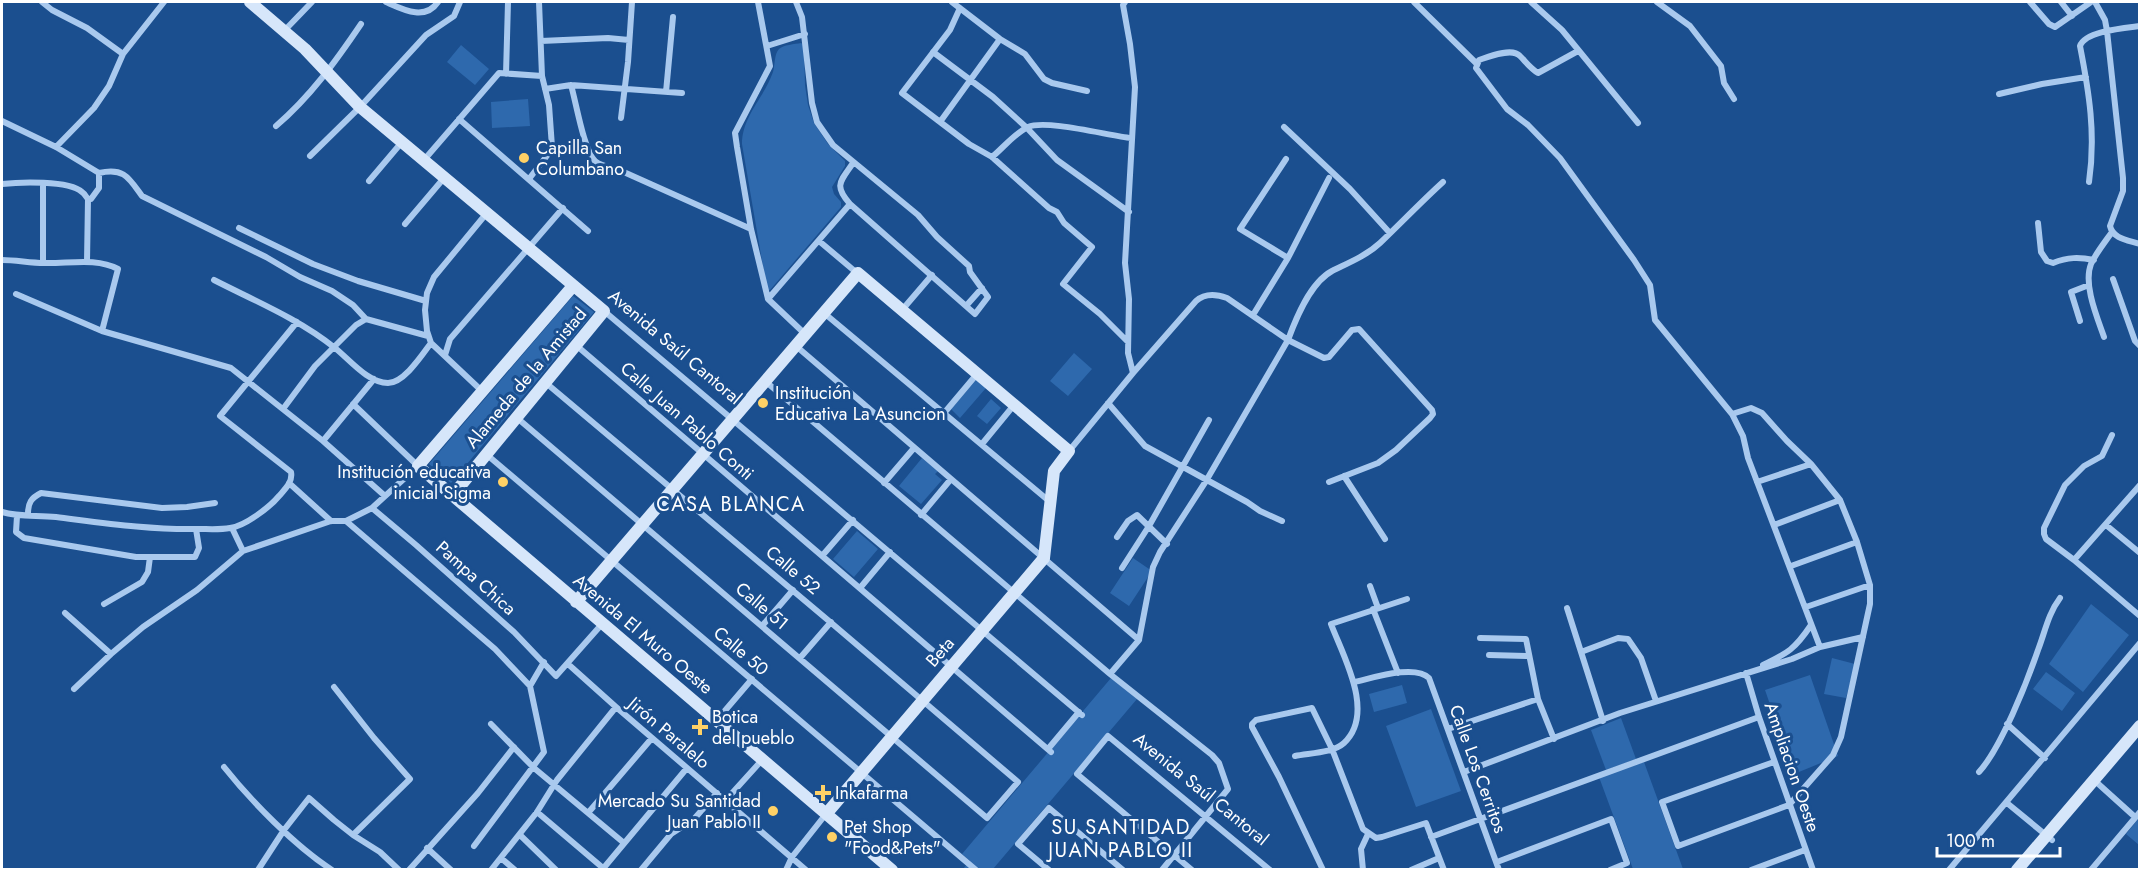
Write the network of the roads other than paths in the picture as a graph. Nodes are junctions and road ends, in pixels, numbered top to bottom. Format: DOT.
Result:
graph roads {
  1 [pos="42,2"];
  2 [pos="164,2"];
  3 [pos="250,2"];
  4 [pos="312,2"];
  5 [pos="386,2"];
  6 [pos="460,2"];
  7 [pos="508,2"];
  8 [pos="539,2"];
  9 [pos="632,2"];
  10 [pos="758,2"];
  11 [pos="796,2"];
  12 [pos="952,2"];
  13 [pos="1125,2"];
  14 [pos="1414,2"];
  15 [pos="1531,2"];
  16 [pos="1657,2"];
  17 [pos="2030,2"];
  18 [pos="2061,2"];
  19 [pos="2093,2"];
  20 [pos="436,3"];
  21 [pos="960,8"];
  22 [pos="2072,16"];
  23 [pos="673,17"];
  24 [pos="361,24"];
  25 [pos="2139,26"];
  26 [pos="2107,31"];
  27 [pos="284,32"];
  28 [pos="805,34"];
  29 [pos="1000,39"];
  30 [pos="629,40"];
  31 [pos="541,41"];
  32 [pos="767,46"];
  33 [pos="1578,51"];
  34 [pos="933,52"];
  35 [pos="123,54"];
  36 [pos="1476,63"];
  37 [pos="326,72"];
  38 [pos="506,74"];
  39 [pos="542,76"];
  40 [pos="2086,77"];
  41 [pos="970,80"];
  42 [pos="572,85"];
  43 [pos="545,89"];
  44 [pos="625,89"];
  45 [pos="1087,91"];
  46 [pos="666,92"];
  47 [pos="682,93"];
  48 [pos="1999,94"];
  49 [pos="1734,99"];
  50 [pos="360,107"];
  51 [pos="621,118"];
  52 [pos="459,119"];
  53 [pos="2,121"];
  54 [pos="940,122"];
  55 [pos="1638,123"];
  56 [pos="276,126"];
  57 [pos="1284,126"];
  58 [pos="1027,128"];
  59 [pos="1131,138"];
  60 [pos="402,142"];
  61 [pos="56,147"];
  62 [pos="310,156"];
  63 [pos="992,157"];
  64 [pos="1286,159"];
  65 [pos="423,160"];
  66 [pos="853,163"];
  67 [pos="99,173"];
  68 [pos="444,178"];
  69 [pos="529,178"];
  70 [pos="1329,178"];
  71 [pos="369,182"];
  72 [pos="1443,182"];
  73 [pos="2089,182"];
  74 [pos="43,183"];
  75 [pos="2,184"];
  76 [pos="88,199"];
  77 [pos="850,204"];
  78 [pos="563,208"];
  79 [pos="1129,212"];
  80 [pos="486,213"];
  81 [pos="2038,223"];
  82 [pos="405,224"];
  83 [pos="239,228"];
  84 [pos="751,229"];
  85 [pos="588,231"];
  86 [pos="1389,232"];
  87 [pos="2112,232"];
  88 [pos="819,241"];
  89 [pos="2139,244"];
  90 [pos="528,249"];
  91 [pos="1288,258"];
  92 [pos="2,260"];
  93 [pos="2094,260"];
  94 [pos="87,262"];
  95 [pos="43,263"];
  96 [pos="858,273"];
  97 [pos="932,275"];
  98 [pos="2113,279"];
  99 [pos="214,280"];
  100 [pos="2089,285"];
  101 [pos="573,286"];
  102 [pos="982,288"];
  103 [pos="16,294"];
  104 [pos="768,299"];
  105 [pos="426,301"];
  106 [pos="966,306"];
  107 [pos="901,310"];
  108 [pos="604,311"];
  109 [pos="824,313"];
  110 [pos="1253,315"];
  111 [pos="366,319"];
  112 [pos="2080,321"];
  113 [pos="297,322"];
  114 [pos="102,331"];
  115 [pos="805,334"];
  116 [pos="428,336"];
  117 [pos="2104,337"];
  118 [pos="1288,340"];
  119 [pos="1128,342"];
  120 [pos="431,343"];
  121 [pos="796,345"];
  122 [pos="577,346"];
  123 [pos="2139,346"];
  124 [pos="335,348"];
  125 [pos="445,355"];
  126 [pos="1133,373"];
  127 [pos="978,374"];
  128 [pos="374,379"];
  129 [pos="248,380"];
  130 [pos="765,381"];
  131 [pos="546,383"];
  132 [pos="483,392"];
  133 [pos="1108,403"];
  134 [pos="353,404"];
  135 [pos="1014,405"];
  136 [pos="283,409"];
  137 [pos="945,412"];
  138 [pos="1732,414"];
  139 [pos="516,417"];
  140 [pos="733,419"];
  141 [pos="1209,420"];
  142 [pos="2112,435"];
  143 [pos="323,441"];
  144 [pos="982,444"];
  145 [pos="914,448"];
  146 [pos="1069,451"];
  147 [pos="486,454"];
  148 [pos="703,454"];
  149 [pos="1811,464"];
  150 [pos="418,466"];
  151 [pos="1182,466"];
  152 [pos="1344,476"];
  153 [pos="951,479"];
  154 [pos="1206,481"];
  155 [pos="1329,482"];
  156 [pos="1757,482"];
  157 [pos="289,483"];
  158 [pos="884,483"];
  159 [pos="673,489"];
  160 [pos="2138,489"];
  161 [pos="453,495"];
  162 [pos="385,496"];
  163 [pos="1840,501"];
  164 [pos="1050,502"];
  165 [pos="216,503"];
  166 [pos="372,508"];
  167 [pos="2,512"];
  168 [pos="28,514"];
  169 [pos="921,515"];
  170 [pos="17,516"];
  171 [pos="853,520"];
  172 [pos="331,521"];
  173 [pos="346,521"];
  174 [pos="1282,521"];
  175 [pos="642,524"];
  176 [pos="1774,525"];
  177 [pos="2106,525"];
  178 [pos="1149,526"];
  179 [pos="232,528"];
  180 [pos="196,529"];
  181 [pos="1117,537"];
  182 [pos="1385,539"];
  183 [pos="1857,542"];
  184 [pos="1167,544"];
  185 [pos="243,551"];
  186 [pos="890,552"];
  187 [pos="2139,553"];
  188 [pos="822,556"];
  189 [pos="150,557"];
  190 [pos="1044,558"];
  191 [pos="611,560"];
  192 [pos="2074,560"];
  193 [pos="1791,566"];
  194 [pos="1122,568"];
  195 [pos="1870,585"];
  196 [pos="1370,586"];
  197 [pos="860,588"];
  198 [pos="793,590"];
  199 [pos="1014,593"];
  200 [pos="2060,598"];
  201 [pos="1407,599"];
  202 [pos="576,602"];
  203 [pos="104,604"];
  204 [pos="1806,607"];
  205 [pos="1567,608"];
  206 [pos="1376,609"];
  207 [pos="64,613"];
  208 [pos="2139,616"];
  209 [pos="831,622"];
  210 [pos="602,624"];
  211 [pos="1810,625"];
  212 [pos="762,626"];
  213 [pos="983,630"];
  214 [pos="1863,637"];
  215 [pos="1480,638"];
  216 [pos="1139,640"];
  217 [pos="2139,643"];
  218 [pos="1820,647"];
  219 [pos="1581,652"];
  220 [pos="111,654"];
  221 [pos="1489,655"];
  222 [pos="1528,656"];
  223 [pos="800,658"];
  224 [pos="544,662"];
  225 [pos="568,664"];
  226 [pos="951,667"];
  227 [pos="1398,673"];
  228 [pos="1746,673"];
  229 [pos="1110,674"];
  230 [pos="752,679"];
  231 [pos="1353,682"];
  232 [pos="530,686"];
  233 [pos="334,687"];
  234 [pos="74,689"];
  235 [pos="1538,699"];
  236 [pos="922,700"];
  237 [pos="1656,701"];
  238 [pos="616,707"];
  239 [pos="1759,717"];
  240 [pos="717,720"];
  241 [pos="1603,720"];
  242 [pos="491,724"];
  243 [pos="2007,724"];
  244 [pos="2139,726"];
  245 [pos="1448,729"];
  246 [pos="892,736"];
  247 [pos="2139,736"];
  248 [pos="652,738"];
  249 [pos="1554,739"];
  250 [pos="514,747"];
  251 [pos="1332,749"];
  252 [pos="1049,751"];
  253 [pos="1294,756"];
  254 [pos="2045,758"];
  255 [pos="762,759"];
  256 [pos="1774,762"];
  257 [pos="224,767"];
  258 [pos="534,768"];
  259 [pos="687,768"];
  260 [pos="862,772"];
  261 [pos="1464,772"];
  262 [pos="1979,772"];
  263 [pos="2096,782"];
  264 [pos="554,784"];
  265 [pos="717,793"];
  266 [pos="725,801"];
  267 [pos="2007,803"];
  268 [pos="1790,805"];
  269 [pos="537,812"];
  270 [pos="588,813"];
  271 [pos="827,813"];
  272 [pos="2137,814"];
  273 [pos="1207,816"];
  274 [pos="1480,817"];
  275 [pos="987,818"];
  276 [pos="284,830"];
  277 [pos="1368,834"];
  278 [pos="353,835"];
  279 [pos="520,835"];
  280 [pos="1431,837"];
  281 [pos="2049,838"];
  282 [pos="624,843"];
  283 [pos="474,846"];
  284 [pos="427,848"];
  285 [pos="1805,850"];
  286 [pos="1174,855"];
  287 [pos="792,857"];
  288 [pos="501,858"];
  289 [pos="1439,858"];
  290 [pos="1497,862"];
  291 [pos="603,869"];
  292 [pos="258,870"];
  293 [pos="332,870"];
  294 [pos="399,870"];
  295 [pos="409,870"];
  296 [pos="451,870"];
  297 [pos="491,870"];
  298 [pos="514,870"];
  299 [pos="556,870"];
  300 [pos="641,870"];
  301 [pos="786,870"];
  302 [pos="806,870"];
  303 [pos="892,870"];
  304 [pos="976,870"];
  305 [pos="1049,870"];
  306 [pos="1123,870"];
  307 [pos="1162,870"];
  308 [pos="1192,870"];
  309 [pos="1270,870"];
  310 [pos="1323,870"];
  311 [pos="1363,870"];
  312 [pos="1412,870"];
  313 [pos="1444,870"];
  314 [pos="1499,870"];
  315 [pos="1610,870"];
  316 [pos="1751,870"];
  317 [pos="1813,870"];
  318 [pos="1949,870"];
  319 [pos="2017,870"];
  320 [pos="2027,870"];
  321 [pos="2091,870"];
  1 -- 35 [label="street"];
  2 -- 35 [label="street"];
  3 -- 27 [label="street, Avenida Saúl Cantoral"];
  4 -- 27 [label="street"];
  5 -- 20 [label="street"];
  6 -- 50 [label="street"];
  7 -- 38 [label="street"];
  8 -- 31 [label="street"];
  9 -- 30 [label="street"];
  10 -- 32 [label="street"];
  11 -- 28 [label="street"];
  12 -- 21 [label="street"];
  13 -- 59 [label="street"];
  14 -- 36 [label="street"];
  15 -- 33 [label="street"];
  16 -- 49 [label="street"];
  17 -- 22 [label="street"];
  18 -- 22 [label="street"];
  19 -- 22 [label="street"];
  19 -- 26 [label="street"];
  21 -- 29 [label="street"];
  21 -- 34 [label="street"];
  23 -- 46 [label="street"];
  24 -- 37 [label="street"];
  25 -- 26 [label="street"];
  26 -- 40 [label="street"];
  26 -- 87 [label="street"];
  27 -- 37 [label="street, Avenida Saúl Cantoral"];
  28 -- 32 [label="street"];
  28 -- 66 [label="street"];
  29 -- 41 [label="street"];
  29 -- 45 [label="street"];
  30 -- 31 [label="street"];
  30 -- 44 [label="street"];
  31 -- 39 [label="street"];
  32 -- 84 [label="street"];
  33 -- 36 [label="street"];
  33 -- 55 [label="street"];
  34 -- 41 [label="street"];
  34 -- 54 [label="street"];
  35 -- 61 [label="street"];
  36 -- 138 [label="street"];
  37 -- 50 [label="street, Avenida Saúl Cantoral"];
  37 -- 56 [label="street"];
  38 -- 39 [label="street"];
  38 -- 52 [label="street"];
  39 -- 43 [label="street"];
  40 -- 48 [label="street"];
  40 -- 73 [label="street"];
  41 -- 54 [label="street"];
  41 -- 58 [label="street"];
  42 -- 43 [label="street"];
  42 -- 44 [label="street"];
  42 -- 84 [label="street"];
  43 -- 69 [label="street"];
  44 -- 46 [label="street"];
  44 -- 51 [label="street"];
  46 -- 47 [label="street"];
  50 -- 60 [label="street, Avenida Saúl Cantoral"];
  50 -- 62 [label="street"];
  52 -- 65 [label="street"];
  52 -- 69 [label="street"];
  53 -- 61 [label="street"];
  54 -- 63 [label="street"];
  57 -- 86 [label="street"];
  58 -- 59 [label="street"];
  58 -- 63 [label="street"];
  58 -- 79 [label="street"];
  59 -- 79 [label="street"];
  60 -- 65 [label="street, Avenida Saúl Cantoral"];
  60 -- 71 [label="street"];
  61 -- 67 [label="street"];
  63 -- 119 [label="street"];
  64 -- 91 [label="street"];
  65 -- 68 [label="street, Avenida Saúl Cantoral"];
  66 -- 77 [label="street"];
  66 -- 102 [label="street"];
  67 -- 76 [label="street"];
  67 -- 111 [label="street"];
  68 -- 80 [label="street, Avenida Saúl Cantoral"];
  68 -- 82 [label="street"];
  69 -- 78 [label="street"];
  70 -- 91 [label="street"];
  72 -- 86 [label="street"];
  74 -- 75 [label="street"];
  74 -- 76 [label="street"];
  74 -- 95 [label="street"];
  76 -- 94 [label="street"];
  77 -- 88 [label="street"];
  77 -- 97 [label="street"];
  78 -- 85 [label="street"];
  78 -- 90 [label="street"];
  79 -- 119 [label="street"];
  80 -- 90 [label="street, Avenida Saúl Cantoral"];
  80 -- 105 [label="street"];
  81 -- 93 [label="street"];
  83 -- 105 [label="street"];
  84 -- 104 [label="street"];
  86 -- 118 [label="street"];
  87 -- 89 [label="street"];
  87 -- 93 [label="street"];
  88 -- 96 [label="street"];
  88 -- 104 [label="street"];
  90 -- 101 [label="street, Avenida Saúl Cantoral"];
  90 -- 125 [label="street"];
  91 -- 110 [label="street"];
  92 -- 95 [label="street"];
  93 -- 100 [label="street"];
  94 -- 95 [label="street"];
  94 -- 114 [label="street"];
  96 -- 107 [label="street"];
  96 -- 109 [label="street"];
  97 -- 106 [label="street"];
  97 -- 107 [label="street"];
  98 -- 123 [label="street"];
  99 -- 113 [label="street"];
  100 -- 112 [label="street"];
  100 -- 117 [label="street"];
  101 -- 108 [label="street, Avenida Saúl Cantoral"];
  101 -- 132 [label="street, Alameda de la Amistad"];
  102 -- 106 [label="street"];
  102 -- 106 [label="street"];
  103 -- 114 [label="street"];
  104 -- 115 [label="street"];
  105 -- 116 [label="street"];
  107 -- 127 [label="street"];
  108 -- 122 [label="street, Alameda de la Amistad"];
  108 -- 140 [label="street, Avenida Saúl Cantoral"];
  109 -- 115 [label="street"];
  109 -- 137 [label="street"];
  110 -- 118 [label="street"];
  110 -- 126 [label="street"];
  111 -- 116 [label="street"];
  111 -- 124 [label="street"];
  113 -- 124 [label="street"];
  113 -- 129 [label="street"];
  114 -- 129 [label="street"];
  115 -- 121 [label="street"];
  116 -- 120 [label="street"];
  118 -- 152 [label="street"];
  118 -- 154 [label="street"];
  119 -- 126 [label="street"];
  120 -- 125 [label="street"];
  120 -- 128 [label="street"];
  121 -- 130 [label="street"];
  121 -- 145 [label="street"];
  122 -- 131 [label="street, Alameda de la Amistad"];
  122 -- 148 [label="street, Calle Juan Pablo Conti"];
  124 -- 128 [label="street"];
  124 -- 136 [label="street"];
  125 -- 132 [label="street"];
  126 -- 133 [label="street"];
  127 -- 135 [label="street"];
  127 -- 137 [label="street"];
  128 -- 134 [label="street"];
  129 -- 136 [label="street"];
  129 -- 157 [label="street"];
  130 -- 140 [label="street"];
  130 -- 158 [label="street"];
  131 -- 139 [label="street, Alameda de la Amistad"];
  131 -- 159 [label="street, Calle 52"];
  132 -- 150 [label="street, Alameda de la Amistad"];
  133 -- 146 [label="street"];
  133 -- 151 [label="street"];
  134 -- 143 [label="street"];
  134 -- 150 [label="street"];
  135 -- 144 [label="street"];
  135 -- 146 [label="street"];
  136 -- 143 [label="street"];
  137 -- 144 [label="street"];
  138 -- 149 [label="street"];
  138 -- 156 [label="street"];
  139 -- 147 [label="street, Alameda de la Amistad"];
  139 -- 175 [label="street, Calle 51"];
  140 -- 148 [label="street"];
  140 -- 171 [label="street, Avenida Saúl Cantoral"];
  141 -- 151 [label="street"];
  142 -- 192 [label="street"];
  143 -- 162 [label="street"];
  144 -- 164 [label="street"];
  145 -- 153 [label="street"];
  145 -- 158 [label="street"];
  146 -- 164 [label="street"];
  147 -- 161 [label="street, Alameda de la Amistad"];
  147 -- 191 [label="street, Calle 50"];
  148 -- 159 [label="street"];
  148 -- 188 [label="street, Calle Juan Pablo Conti"];
  149 -- 156 [label="street"];
  149 -- 163 [label="street"];
  150 -- 161 [label="street, Avenida El Muro Oeste"];
  150 -- 162 [label="street"];
  151 -- 154 [label="street"];
  151 -- 178 [label="street"];
  152 -- 155 [label="street"];
  152 -- 182 [label="street"];
  153 -- 169 [label="street"];
  153 -- 190 [label="street"];
  154 -- 174 [label="street"];
  154 -- 184 [label="street"];
  156 -- 176 [label="street"];
  157 -- 172 [label="street"];
  157 -- 179 [label="street"];
  158 -- 169 [label="street"];
  159 -- 175 [label="street"];
  159 -- 198 [label="street, Calle 52"];
  160 -- 177 [label="street"];
  161 -- 202 [label="street, Avenida El Muro Oeste"];
  162 -- 166 [label="street"];
  163 -- 176 [label="street"];
  163 -- 183 [label="street"];
  164 -- 190 [label="street"];
  165 -- 168 [label="street"];
  166 -- 173 [label="street"];
  166 -- 224 [label="street, Pampa Chica"];
  167 -- 170 [label="street"];
  168 -- 170 [label="street"];
  168 -- 180 [label="street"];
  169 -- 199 [label="street"];
  170 -- 189 [label="street"];
  171 -- 186 [label="street, Avenida Saúl Cantoral"];
  171 -- 188 [label="street"];
  172 -- 173 [label="street"];
  172 -- 185 [label="street"];
  173 -- 232 [label="street"];
  175 -- 191 [label="street"];
  175 -- 212 [label="street, Calle 51"];
  176 -- 193 [label="street"];
  177 -- 187 [label="street"];
  177 -- 192 [label="street"];
  178 -- 181 [label="street"];
  178 -- 184 [label="street"];
  178 -- 194 [label="street"];
  179 -- 180 [label="street"];
  179 -- 185 [label="street"];
  180 -- 189 [label="street"];
  183 -- 193 [label="street"];
  183 -- 195 [label="street"];
  184 -- 216 [label="street"];
  185 -- 220 [label="street"];
  186 -- 197 [label="street"];
  186 -- 213 [label="street, Avenida Saúl Cantoral"];
  188 -- 197 [label="street, Calle Juan Pablo Conti"];
  189 -- 203 [label="street"];
  190 -- 199 [label="street, Beta"];
  190 -- 216 [label="street"];
  191 -- 202 [label="street"];
  191 -- 230 [label="street, Calle 50"];
  192 -- 208 [label="street"];
  193 -- 204 [label="street"];
  195 -- 204 [label="street"];
  195 -- 214 [label="street"];
  196 -- 206 [label="street"];
  197 -- 226 [label="street, Calle Juan Pablo Conti"];
  198 -- 209 [label="street, Calle 52"];
  198 -- 212 [label="street"];
  199 -- 213 [label="street, Beta"];
  199 -- 229 [label="street"];
  200 -- 243 [label="street"];
  201 -- 206 [label="street"];
  202 -- 210 [label="street, Avenida El Muro Oeste"];
  204 -- 211 [label="street"];
  205 -- 219 [label="street"];
  206 -- 227 [label="street"];
  206 -- 231 [label="street"];
  207 -- 220 [label="street"];
  209 -- 223 [label="street"];
  209 -- 236 [label="street, Calle 52"];
  210 -- 225 [label="street"];
  210 -- 240 [label="street, Avenida El Muro Oeste"];
  211 -- 218 [label="street"];
  211 -- 228 [label="street"];
  212 -- 223 [label="street, Calle 51"];
  213 -- 226 [label="street, Beta"];
  213 -- 252 [label="street, Avenida Saúl Cantoral"];
  214 -- 218 [label="street"];
  214 -- 268 [label="street"];
  215 -- 222 [label="street"];
  216 -- 229 [label="street"];
  217 -- 254 [label="street"];
  218 -- 228 [label="street"];
  219 -- 237 [label="street"];
  219 -- 241 [label="street"];
  220 -- 234 [label="street"];
  221 -- 222 [label="street"];
  222 -- 235 [label="street"];
  223 -- 246 [label="street, Calle 51"];
  224 -- 225 [label="street, Pampa Chica"];
  224 -- 232 [label="street"];
  225 -- 238 [label="street, Jirón Paralelo"];
  226 -- 236 [label="street, Beta"];
  226 -- 252 [label="street, Calle Juan Pablo Conti"];
  227 -- 231 [label="street"];
  227 -- 245 [label="street, Calle Los Cerritos"];
  228 -- 237 [label="street"];
  228 -- 239 [label="street, Ampliacion Oeste"];
  229 -- 273 [label="street"];
  230 -- 240 [label="street"];
  230 -- 260 [label="street, Calle 50"];
  231 -- 251 [label="street"];
  232 -- 258 [label="street"];
  233 -- 278 [label="street"];
  235 -- 245 [label="street"];
  235 -- 249 [label="street"];
  236 -- 246 [label="street, Beta"];
  236 -- 275 [label="street, Calle 52"];
  237 -- 241 [label="street"];
  238 -- 248 [label="street, Jirón Paralelo"];
  238 -- 264 [label="street"];
  239 -- 256 [label="street, Ampliacion Oeste"];
  239 -- 274 [label="street"];
  240 -- 255 [label="street, Avenida El Muro Oeste"];
  241 -- 249 [label="street"];
  242 -- 250 [label="street"];
  243 -- 254 [label="street"];
  243 -- 262 [label="street"];
  244 -- 263 [label="street"];
  245 -- 261 [label="street, Calle Los Cerritos"];
  246 -- 260 [label="street, Beta"];
  246 -- 275 [label="street, Calle 51"];
  247 -- 263 [label="street"];
  248 -- 259 [label="street, Jirón Paralelo"];
  248 -- 270 [label="street"];
  249 -- 261 [label="street"];
  250 -- 258 [label="street"];
  250 -- 284 [label="street"];
  251 -- 253 [label="street"];
  251 -- 277 [label="street"];
  251 -- 310 [label="street"];
  254 -- 267 [label="street"];
  255 -- 266 [label="street"];
  255 -- 271 [label="street, Avenida El Muro Oeste"];
  256 -- 268 [label="street, Ampliacion Oeste"];
  256 -- 268 [label="street"];
  257 -- 276 [label="street"];
  258 -- 264 [label="street"];
  258 -- 283 [label="street"];
  259 -- 265 [label="street, Jirón Paralelo"];
  259 -- 282 [label="street"];
  260 -- 271 [label="street, Beta"];
  260 -- 304 [label="street, Calle 50"];
  261 -- 274 [label="street, Calle Los Cerritos"];
  263 -- 272 [label="street"];
  263 -- 281 [label="street"];
  264 -- 269 [label="street"];
  264 -- 270 [label="street"];
  265 -- 266 [label="street, Jirón Paralelo"];
  265 -- 300 [label="street"];
  266 -- 287 [label="street, Jirón Paralelo"];
  267 -- 281 [label="street"];
  267 -- 318 [label="street"];
  268 -- 285 [label="street, Ampliacion Oeste"];
  269 -- 279 [label="street"];
  269 -- 291 [label="street"];
  270 -- 282 [label="street"];
  271 -- 287 [label="street, Beta"];
  271 -- 303 [label="street, Avenida El Muro Oeste"];
  272 -- 321 [label="street"];
  273 -- 286 [label="street"];
  273 -- 286 [label="street, Avenida Saúl Cantoral"];
  273 -- 309 [label="street, Avenida Saúl Cantoral"];
  274 -- 280 [label="street"];
  274 -- 290 [label="street, Calle Los Cerritos"];
  276 -- 278 [label="street"];
  276 -- 292 [label="street"];
  276 -- 293 [label="street"];
  277 -- 280 [label="street"];
  277 -- 311 [label="street"];
  278 -- 294 [label="street"];
  279 -- 288 [label="street"];
  279 -- 299 [label="street"];
  280 -- 289 [label="street"];
  281 -- 319 [label="street"];
  281 -- 320 [label="street"];
  282 -- 291 [label="street"];
  284 -- 295 [label="street"];
  284 -- 296 [label="street"];
  285 -- 316 [label="street"];
  285 -- 317 [label="street, Ampliacion Oeste"];
  286 -- 307 [label="street"];
  286 -- 308 [label="street"];
  287 -- 301 [label="street, Beta"];
  287 -- 302 [label="street, Jirón Paralelo"];
  288 -- 297 [label="street"];
  288 -- 298 [label="street"];
  289 -- 312 [label="street"];
  289 -- 313 [label="street"];
  290 -- 314 [label="street, Calle Los Cerritos"];
  290 -- 315 [label="street"];
  305 -- 306 [label="street"];
}
